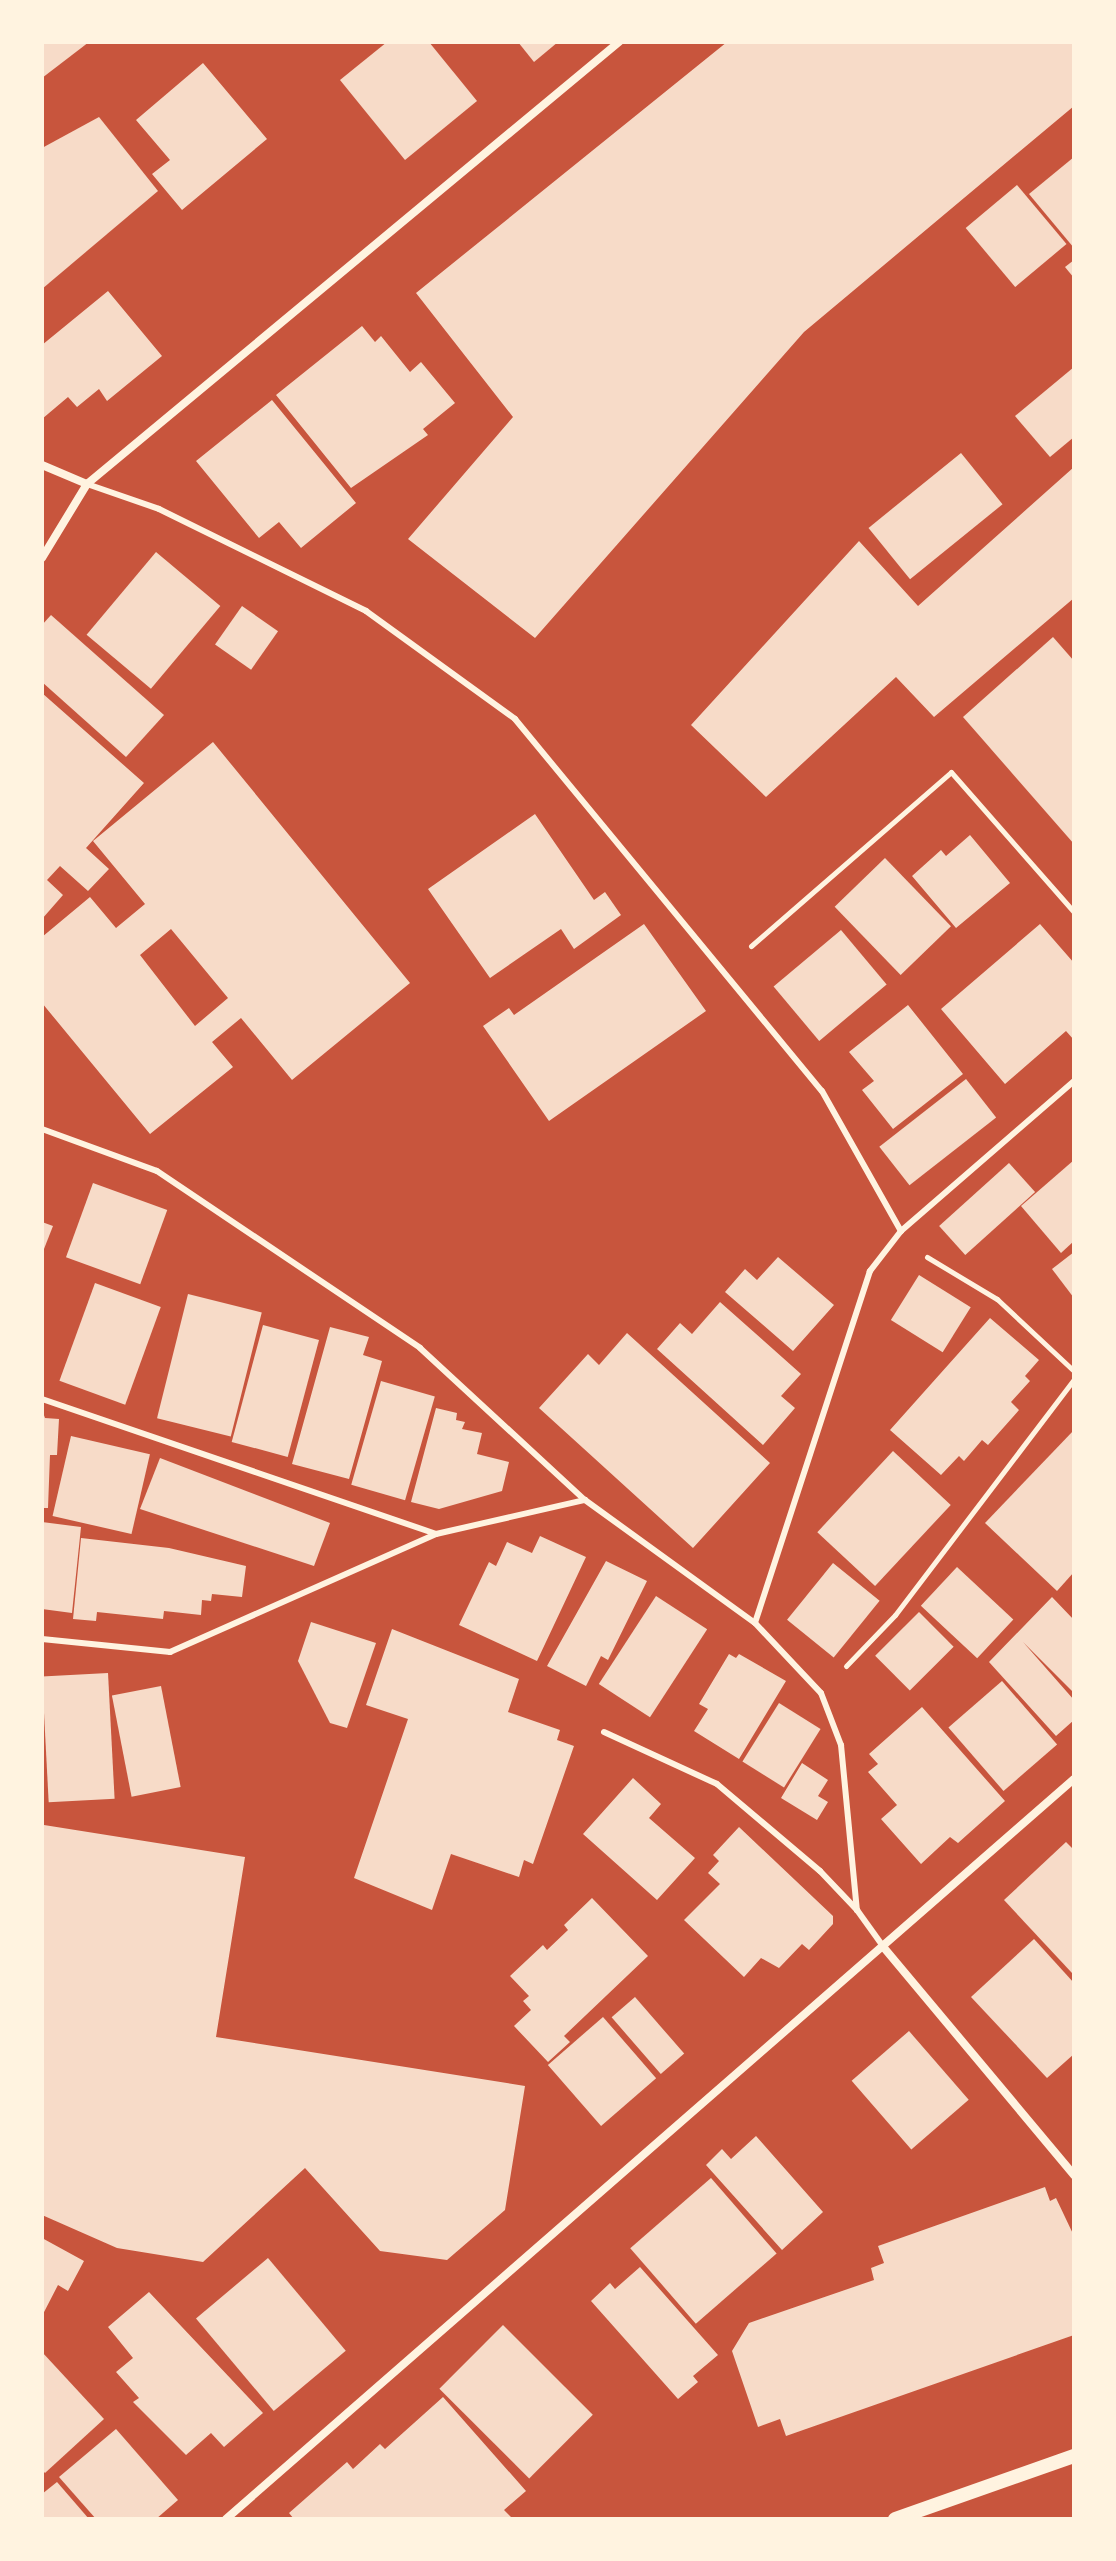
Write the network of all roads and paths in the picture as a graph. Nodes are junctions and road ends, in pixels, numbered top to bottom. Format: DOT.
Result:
graph roads {
  1 [pos="619,42"];
  2 [pos="42,465"];
  3 [pos="87,484"];
  4 [pos="42,558"];
  5 [pos="1074,912"];
  6 [pos="723,969"];
  7 [pos="1074,1081"];
  8 [pos="42,1129"];
  9 [pos="898,1234"];
  10 [pos="1074,1371"];
  11 [pos="1074,1379"];
  12 [pos="42,1399"];
  13 [pos="585,1500"];
  14 [pos="436,1534"];
  15 [pos="755,1623"];
  16 [pos="42,1639"];
  17 [pos="821,1693"];
  18 [pos="604,1732"];
  19 [pos="1074,1779"];
  20 [pos="857,1910"];
  21 [pos="885,1949"];
  22 [pos="1074,2175"];
  23 [pos="1074,2456"];
  24 [pos="226,2519"];
  25 [pos="895,2519"];
  1 -- 3 [label="street"];
  2 -- 3 [label="street"];
  3 -- 4 [label="street"];
  3 -- 6 [label="lane"];
  5 -- 6 [label="path"];
  6 -- 9 [label="lane"];
  7 -- 9 [label="lane"];
  8 -- 13 [label="lane"];
  9 -- 10 [label="path"];
  9 -- 15 [label="lane"];
  11 -- 17 [label="path"];
  12 -- 14 [label="lane"];
  13 -- 14 [label="lane"];
  13 -- 15 [label="lane"];
  14 -- 16 [label="lane"];
  15 -- 17 [label="lane"];
  17 -- 20 [label="lane"];
  18 -- 20 [label="lane"];
  19 -- 21 [label="street"];
  20 -- 21 [label="lane"];
  21 -- 22 [label="street"];
  21 -- 24 [label="street"];
  23 -- 25 [label="street"];
}
